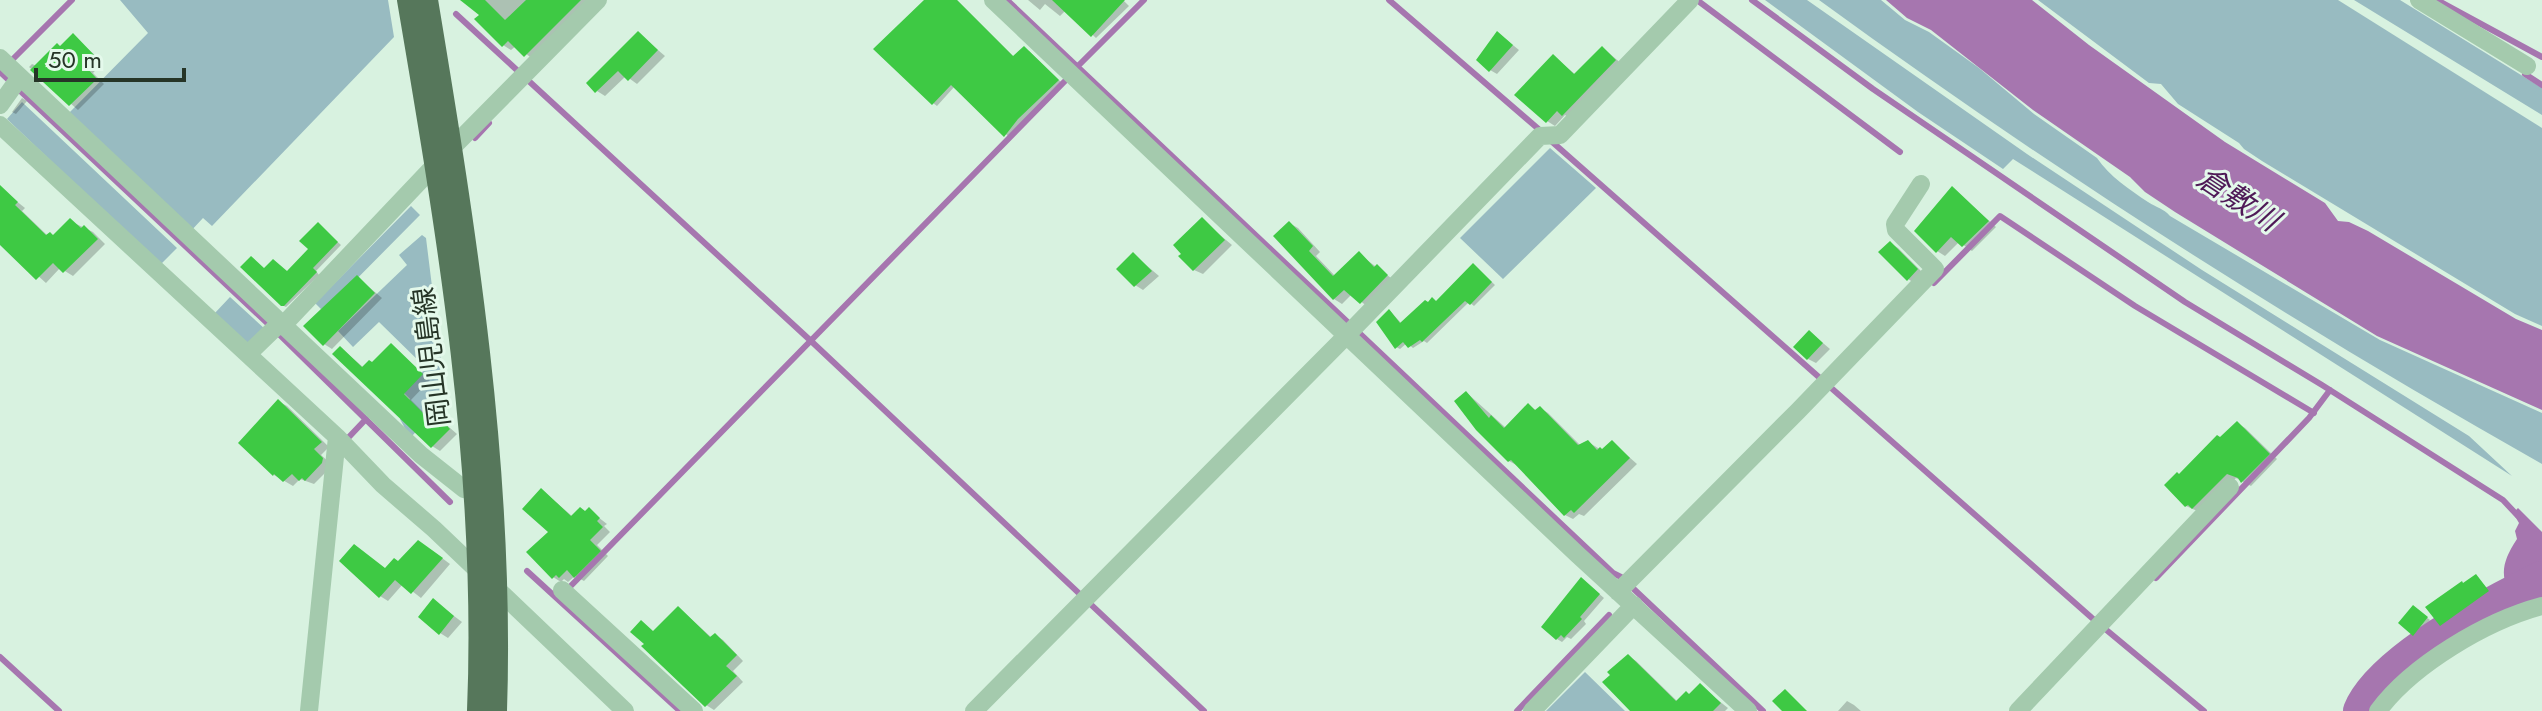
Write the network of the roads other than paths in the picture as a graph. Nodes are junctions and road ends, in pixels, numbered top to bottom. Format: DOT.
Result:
graph roads {
  1 [pos="408,0"];
  2 [pos="427,0"];
  3 [pos="598,0"];
  4 [pos="993,0"];
  5 [pos="1690,0"];
  6 [pos="2419,0"];
  7 [pos="2527,66"];
  8 [pos="9,78"];
  9 [pos="0,125"];
  10 [pos="444,156"];
  11 [pos="1921,184"];
  12 [pos="276,327"];
  13 [pos="1352,330"];
  14 [pos="248,354"];
  15 [pos="337,437"];
  16 [pos="2230,487"];
  17 [pos="476,491"];
  18 [pos="480,574"];
  19 [pos="1623,586"];
  20 [pos="497,591"];
  21 [pos="565,592"];
  22 [pos="1634,605"];
  23 [pos="2542,606"];
  24 [pos="309,711"];
  25 [pos="478,711"];
  26 [pos="496,711"];
  27 [pos="625,711"];
  28 [pos="694,711"];
  29 [pos="974,711"];
  30 [pos="1532,711"];
  31 [pos="1748,711"];
  32 [pos="2018,711"];
  33 [pos="2378,711"];
  1 -- 10 [label="main road, 岡山児島線"];
  2 -- 10 [label="main road, 岡山児島線"];
  3 -- 10 [label="street"];
  4 -- 13 [label="street"];
  5 -- 13 [label="street"];
  6 -- 7 [label="street"];
  8 -- 12 [label="street"];
  9 -- 14 [label="street"];
  10 -- 12 [label="street"];
  10 -- 17 [label="main road, 岡山児島線"];
  10 -- 20 [label="main road, 岡山児島線"];
  11 -- 19 [label="street"];
  12 -- 14 [label="street"];
  12 -- 17 [label="street"];
  13 -- 19 [label="street"];
  13 -- 29 [label="street"];
  14 -- 15 [label="street"];
  15 -- 18 [label="street"];
  15 -- 24 [label="street"];
  16 -- 32 [label="street"];
  17 -- 18 [label="main road, 岡山児島線"];
  18 -- 20 [label="street"];
  18 -- 25 [label="main road, 岡山児島線"];
  19 -- 22 [label="street"];
  20 -- 26 [label="main road, 岡山児島線"];
  20 -- 27 [label="street"];
  21 -- 28 [label="street"];
  22 -- 30 [label="street"];
  22 -- 31 [label="street"];
  23 -- 33 [label="street"];
}
